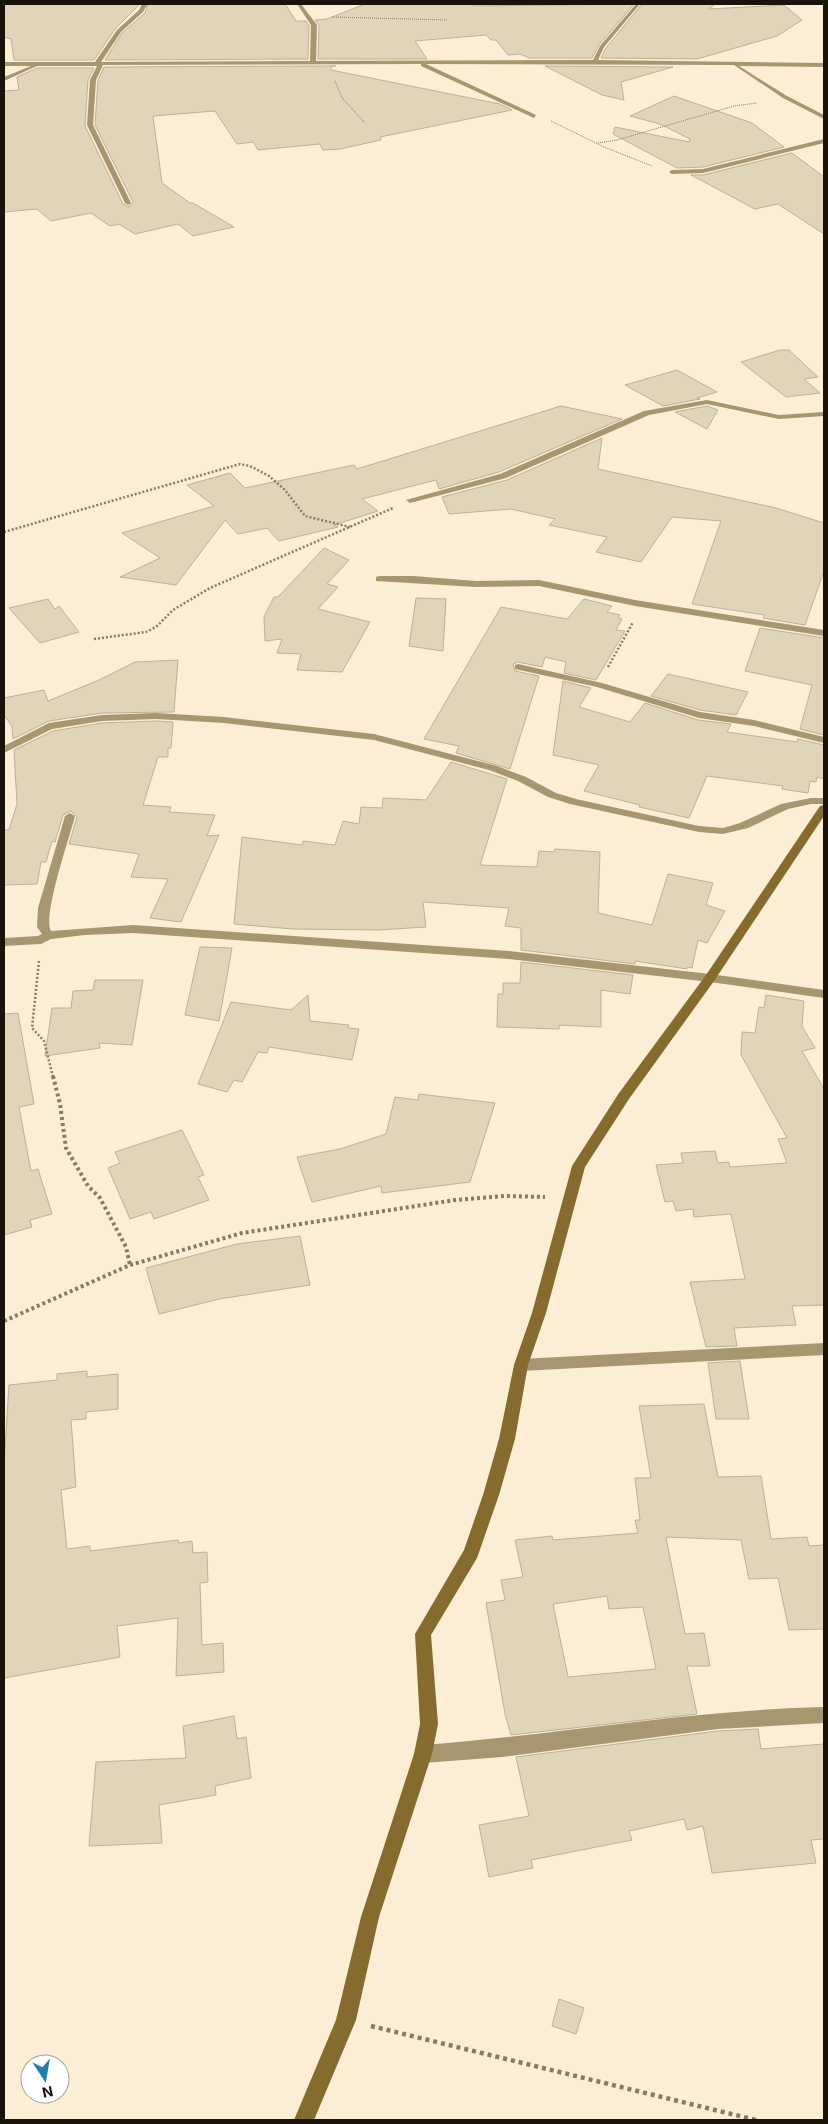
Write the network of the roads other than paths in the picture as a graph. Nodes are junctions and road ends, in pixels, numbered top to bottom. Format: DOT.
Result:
graph roads {
  1 [pos="299,4"];
  2 [pos="638,4"];
  3 [pos="144,5"];
  4 [pos="595,62"];
  5 [pos="313,63"];
  6 [pos="418,63"];
  7 [pos="4,64"];
  8 [pos="40,64"];
  9 [pos="98,65"];
  10 [pos="824,65"];
  11 [pos="736,66"];
  12 [pos="4,79"];
  13 [pos="534,116"];
  14 [pos="824,117"];
  15 [pos="824,141"];
  16 [pos="672,172"];
  17 [pos="128,203"];
  18 [pos="824,414"];
  19 [pos="410,500"];
  20 [pos="379,579"];
  21 [pos="824,633"];
  22 [pos="518,667"];
  23 [pos="824,740"];
  24 [pos="4,750"];
  25 [pos="824,801"];
  26 [pos="824,808"];
  27 [pos="70,816"];
  28 [pos="45,938"];
  29 [pos="4,942"];
  30 [pos="710,978"];
  31 [pos="824,994"];
  32 [pos="824,1349"];
  33 [pos="521,1365"];
  34 [pos="824,1715"];
  35 [pos="423,1754"];
  36 [pos="304,2120"];
  1 -- 5 [label="street"];
  2 -- 4 [label="street"];
  3 -- 9 [label="street"];
  4 -- 6 [label="street"];
  4 -- 11 [label="street"];
  5 -- 6 [label="street"];
  5 -- 9 [label="street"];
  6 -- 13 [label="street"];
  7 -- 8 [label="street"];
  8 -- 9 [label="street"];
  8 -- 12 [label="street"];
  9 -- 17 [label="street"];
  10 -- 11 [label="street"];
  11 -- 14 [label="street"];
  15 -- 16 [label="street"];
  18 -- 19 [label="street"];
  20 -- 21 [label="street"];
  22 -- 23 [label="street"];
  24 -- 25 [label="street"];
  26 -- 30 [label="street"];
  27 -- 28 [label="street"];
  28 -- 29 [label="street"];
  28 -- 30 [label="street"];
  30 -- 31 [label="street"];
  30 -- 33 [label="street"];
  32 -- 33 [label="street"];
  33 -- 35 [label="street"];
  34 -- 35 [label="street"];
  35 -- 36 [label="street"];
}
